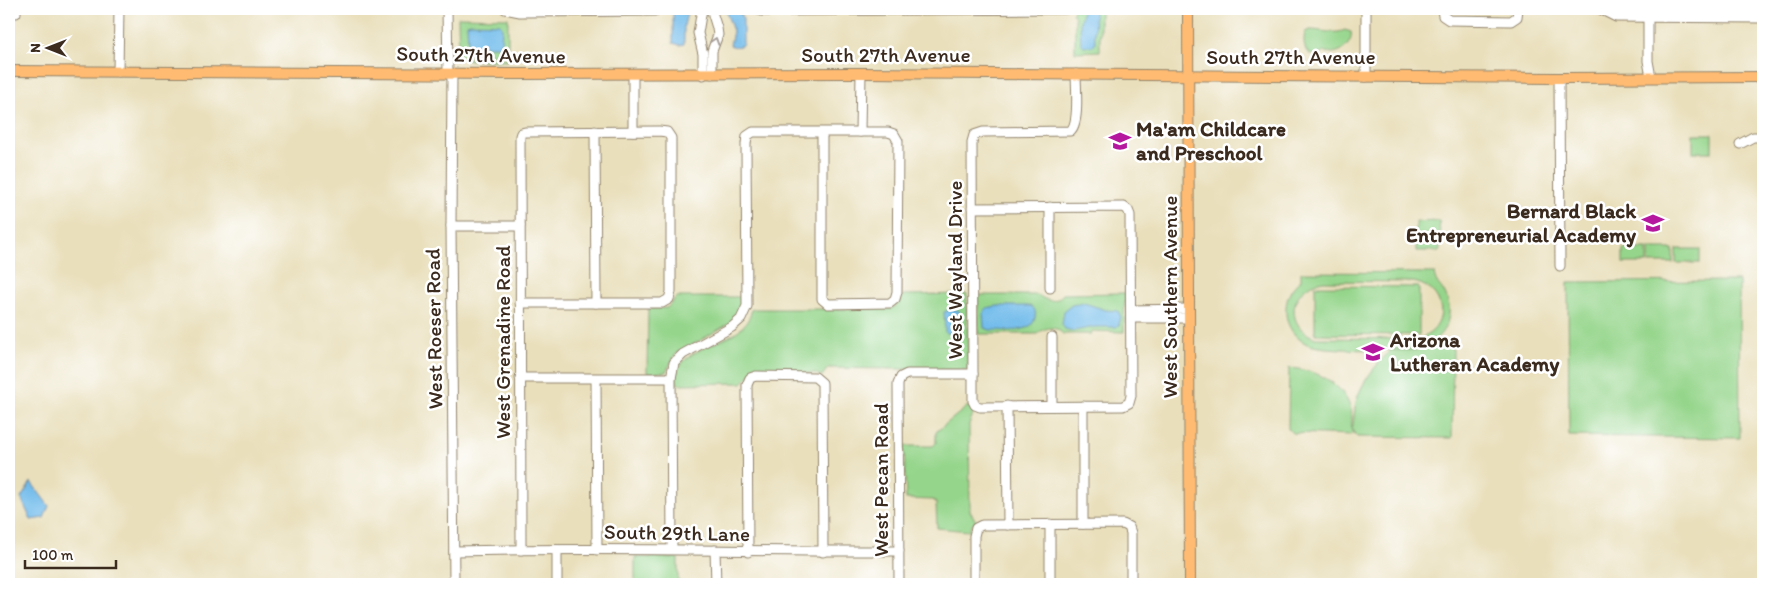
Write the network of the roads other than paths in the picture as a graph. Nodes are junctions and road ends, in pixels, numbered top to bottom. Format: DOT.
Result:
graph roads {
  1 [pos="119,9"];
  2 [pos="447,9"];
  3 [pos="506,9"];
  4 [pos="660,9"];
  5 [pos="702,9"];
  6 [pos="712,9"];
  7 [pos="755,9"];
  8 [pos="991,9"];
  9 [pos="1066,9"];
  10 [pos="1188,9"];
  11 [pos="1366,9"];
  12 [pos="1442,9"];
  13 [pos="1600,9"];
  14 [pos="582,10"];
  15 [pos="834,10"];
  16 [pos="912,10"];
  17 [pos="1517,13"];
  18 [pos="1651,13"];
  19 [pos="1763,18"];
  20 [pos="9,71"];
  21 [pos="118,72"];
  22 [pos="860,73"];
  23 [pos="450,74"];
  24 [pos="707,74"];
  25 [pos="1076,74"];
  26 [pos="633,75"];
  27 [pos="1188,76"];
  28 [pos="1366,76"];
  29 [pos="1651,77"];
  30 [pos="1763,77"];
  31 [pos="1559,78"];
  32 [pos="633,131"];
  33 [pos="595,132"];
  34 [pos="822,132"];
  35 [pos="860,132"];
  36 [pos="1763,137"];
  37 [pos="1740,144"];
  38 [pos="972,208"];
  39 [pos="1050,208"];
  40 [pos="451,226"];
  41 [pos="520,226"];
  42 [pos="1560,266"];
  43 [pos="1050,288"];
  44 [pos="520,303"];
  45 [pos="596,304"];
  46 [pos="1131,314"];
  47 [pos="1188,314"];
  48 [pos="1052,337"];
  49 [pos="973,374"];
  50 [pos="520,378"];
  51 [pos="596,378"];
  52 [pos="670,378"];
  53 [pos="1008,406"];
  54 [pos="1052,406"];
  55 [pos="1083,406"];
  56 [pos="1050,524"];
  57 [pos="1084,524"];
  58 [pos="1008,525"];
  59 [pos="672,549"];
  60 [pos="521,550"];
  61 [pos="557,550"];
  62 [pos="597,550"];
  63 [pos="715,550"];
  64 [pos="454,551"];
  65 [pos="748,552"];
  66 [pos="823,552"];
  67 [pos="899,552"];
  68 [pos="454,584"];
  69 [pos="557,584"];
  70 [pos="716,584"];
  71 [pos="899,584"];
  72 [pos="974,584"];
  73 [pos="1050,584"];
  74 [pos="1131,584"];
  75 [pos="1190,584"];
  1 -- 21 [label="street"];
  2 -- 23 [label="street, West Roeser Road"];
  3 -- 14 [label="street"];
  4 -- 14 [label="street"];
  5 -- 24 [label="street"];
  24 -- 6 [label="street, one-way"];
  7 -- 15 [label="street"];
  8 -- 9 [label="street"];
  8 -- 16 [label="street"];
  10 -- 27 [label="main road, West Southern Avenue"];
  11 -- 28 [label="street"];
  12 -- 17 [label="street"];
  13 -- 18 [label="street"];
  15 -- 16 [label="street"];
  18 -- 19 [label="street"];
  18 -- 29 [label="street"];
  20 -- 21 [label="main road, South 27th Avenue"];
  21 -- 23 [label="main road, South 27th Avenue"];
  22 -- 24 [label="main road, South 27th Avenue"];
  22 -- 25 [label="main road, South 27th Avenue"];
  22 -- 35 [label="street"];
  23 -- 26 [label="main road, South 27th Avenue"];
  23 -- 40 [label="street, West Roeser Road"];
  24 -- 26 [label="main road, South 27th Avenue"];
  25 -- 27 [label="main road, South 27th Avenue"];
  25 -- 38 [label="street, West Wayland Drive"];
  26 -- 32 [label="street"];
  27 -- 28 [label="main road, South 27th Avenue"];
  27 -- 47 [label="main road, West Southern Avenue"];
  28 -- 31 [label="main road, South 27th Avenue"];
  29 -- 30 [label="main road, South 27th Avenue"];
  29 -- 31 [label="main road, South 27th Avenue"];
  31 -- 42 [label="street"];
  32 -- 33 [label="street"];
  32 -- 45 [label="street"];
  33 -- 41 [label="street, West Grenadine Road"];
  33 -- 45 [label="street"];
  34 -- 35 [label="street"];
  34 -- 35 [label="street"];
  34 -- 52 [label="street"];
  36 -- 37 [label="street"];
  38 -- 39 [label="street"];
  38 -- 49 [label="street, West Wayland Drive"];
  39 -- 43 [label="street"];
  39 -- 46 [label="street"];
  40 -- 41 [label="street"];
  40 -- 64 [label="street, West Roeser Road"];
  41 -- 44 [label="street, West Grenadine Road"];
  44 -- 45 [label="street"];
  44 -- 50 [label="street, West Grenadine Road"];
  46 -- 47 [label="street"];
  46 -- 55 [label="street"];
  47 -- 75 [label="main road, West Southern Avenue"];
  48 -- 54 [label="street"];
  49 -- 53 [label="street, West Wayland Drive"];
  49 -- 67 [label="street, West Pecan Road"];
  50 -- 51 [label="street"];
  50 -- 60 [label="street, West Grenadine Road"];
  51 -- 52 [label="street"];
  51 -- 62 [label="street"];
  52 -- 59 [label="street"];
  53 -- 54 [label="street"];
  53 -- 58 [label="street"];
  54 -- 55 [label="street"];
  55 -- 57 [label="street"];
  56 -- 57 [label="street"];
  56 -- 58 [label="street"];
  56 -- 73 [label="street"];
  57 -- 74 [label="street"];
  58 -- 72 [label="street"];
  59 -- 62 [label="street, South 29th Lane"];
  59 -- 63 [label="street, South 29th Lane"];
  60 -- 61 [label="street, South 29th Lane"];
  60 -- 64 [label="street, South 29th Lane"];
  61 -- 62 [label="street, South 29th Lane"];
  61 -- 69 [label="street"];
  63 -- 65 [label="street, South 29th Lane"];
  63 -- 70 [label="street"];
  64 -- 68 [label="street, West Roeser Road"];
  65 -- 66 [label="street, South 29th Lane"];
  65 -- 66 [label="street"];
  66 -- 67 [label="street, South 29th Lane"];
  67 -- 71 [label="street, West Pecan Road"];
}
